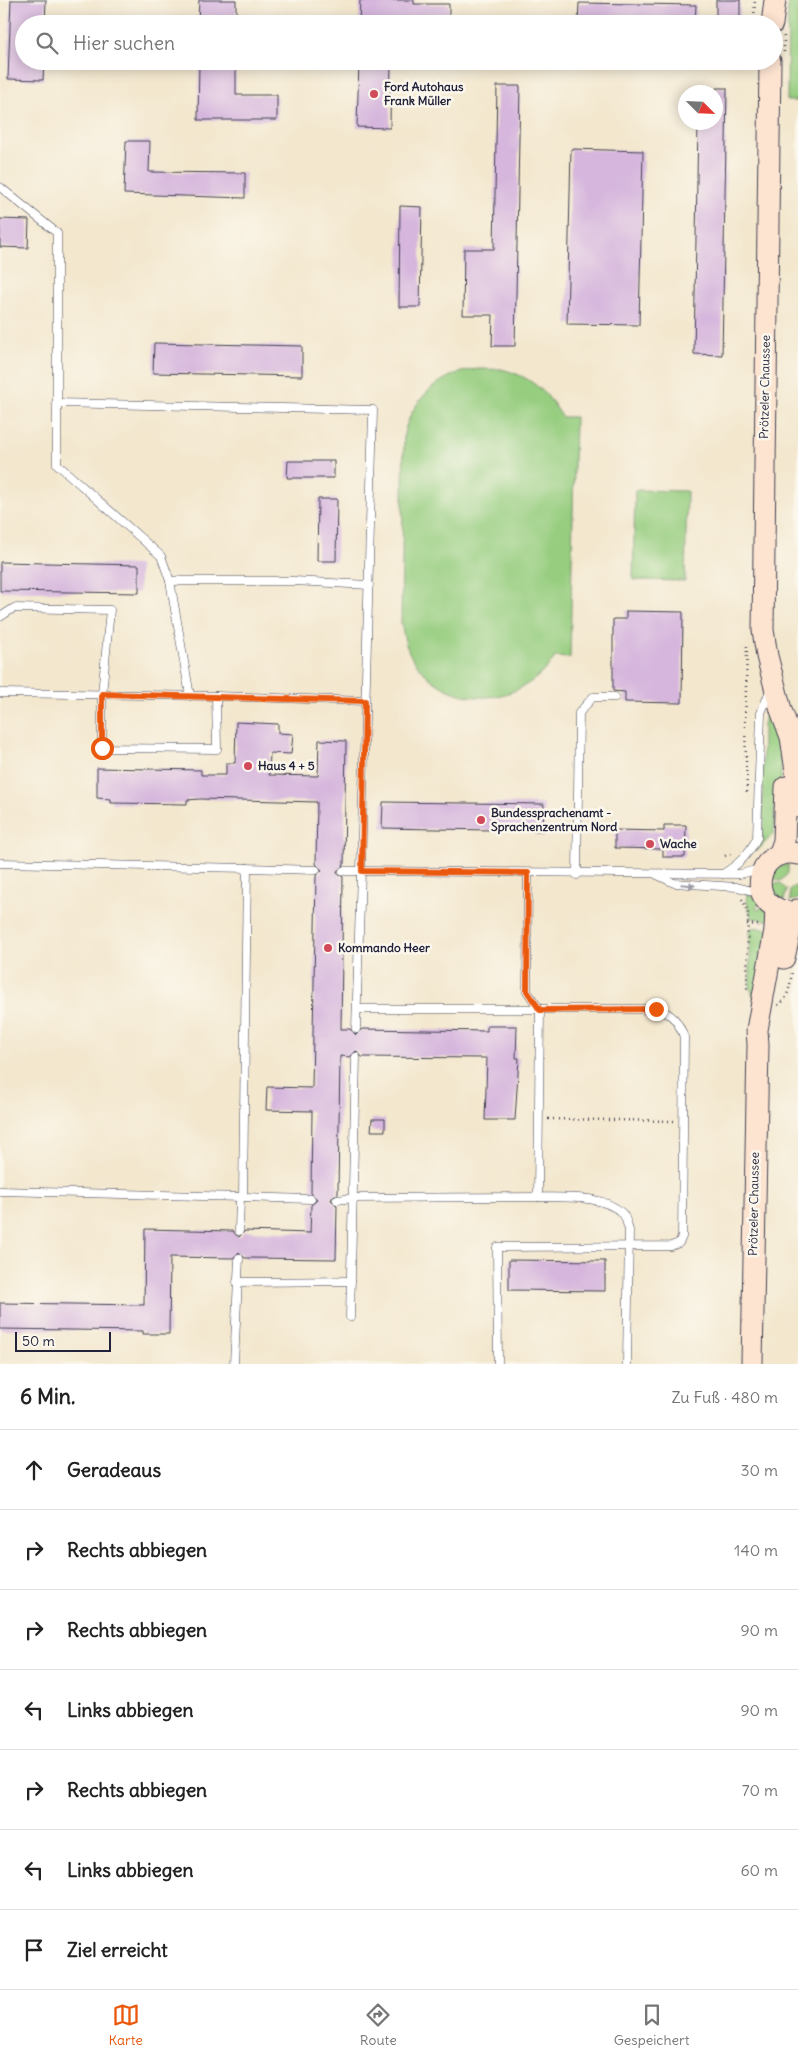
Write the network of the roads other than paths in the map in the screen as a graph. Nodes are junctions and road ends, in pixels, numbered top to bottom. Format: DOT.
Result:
graph roads {
  1 [pos="766,0"];
  2 [pos="775,0"];
  3 [pos="767,15"];
  4 [pos="773,15"];
  5 [pos="770,70"];
  6 [pos="0,187"];
  7 [pos="56,403"];
  8 [pos="170,581"];
  9 [pos="369,585"];
  10 [pos="0,617"];
  11 [pos="774,681"];
  12 [pos="0,692"];
  13 [pos="102,694"];
  14 [pos="190,696"];
  15 [pos="216,696"];
  16 [pos="615,697"];
  17 [pos="365,701"];
  18 [pos="781,710"];
  19 [pos="798,807"];
  20 [pos="780,859"];
  21 [pos="0,863"];
  22 [pos="247,868"];
  23 [pos="316,870"];
  24 [pos="343,871"];
  25 [pos="362,871"];
  26 [pos="528,873"];
  27 [pos="577,874"];
  28 [pos="655,874"];
  29 [pos="723,874"];
  30 [pos="769,901"];
  31 [pos="798,910"];
  32 [pos="357,1009"];
  33 [pos="540,1010"];
  34 [pos="356,1029"];
  35 [pos="758,1045"];
  36 [pos="356,1057"];
  37 [pos="0,1190"];
  38 [pos="242,1197"];
  39 [pos="538,1197"];
  40 [pos="354,1198"];
  41 [pos="311,1199"];
  42 [pos="337,1200"];
  43 [pos="239,1231"];
  44 [pos="627,1246"];
  45 [pos="239,1258"];
  46 [pos="237,1282"];
  47 [pos="351,1282"];
  48 [pos="350,1317"];
  49 [pos="234,1364"];
  50 [pos="498,1364"];
  51 [pos="627,1364"];
  52 [pos="752,1364"];
  1 -- 3 [label="main road"];
  2 -- 4 [label="main road"];
  5 -- 11 [label="main road, Prötzeler Chaussee"];
  6 -- 7 [label="lane"];
  7 -- 8 [label="lane"];
  7 -- 9 [label="lane"];
  8 -- 9 [label="lane"];
  8 -- 14 [label="lane"];
  9 -- 17 [label="lane"];
  10 -- 13 [label="lane"];
  11 -- 18 [label="main road, Prötzeler Chaussee"];
  11 -- 29 [label="lane"];
  12 -- 13 [label="lane"];
  13 -- 14 [label="lane"];
  13 -- 15 [label="lane"];
  14 -- 15 [label="lane"];
  15 -- 17 [label="lane"];
  16 -- 27 [label="lane"];
  17 -- 25 [label="lane"];
  18 -- 19 [label="main road, Prötzeler Chaussee"];
  18 -- 20 [label="main road, Prötzeler Chaussee"];
  20 -- 29 [label="lane"];
  20 -- 30 [label="main road, Prötzeler Chaussee"];
  21 -- 22 [label="lane"];
  22 -- 23 [label="lane"];
  22 -- 38 [label="lane"];
  24 -- 25 [label="lane"];
  25 -- 26 [label="lane"];
  25 -- 32 [label="lane"];
  26 -- 27 [label="lane"];
  26 -- 33 [label="lane"];
  27 -- 28 [label="lane"];
  28 -- 29 [label="lane"];
  28 -- 30 [label="lane, one-way"];
  30 -- 31 [label="main road, Prötzeler Chaussee"];
  30 -- 35 [label="main road, Prötzeler Chaussee"];
  31 -- 35 [label="main road, Prötzeler Chaussee"];
  32 -- 33 [label="lane"];
  32 -- 34 [label="lane"];
  33 -- 39 [label="lane"];
  33 -- 44 [label="lane"];
  35 -- 52 [label="main road, Prötzeler Chaussee"];
  36 -- 40 [label="lane"];
  37 -- 38 [label="lane"];
  38 -- 41 [label="lane"];
  38 -- 43 [label="lane"];
  39 -- 40 [label="lane"];
  39 -- 44 [label="lane"];
  40 -- 42 [label="lane"];
  40 -- 47 [label="lane"];
  44 -- 50 [label="lane"];
  44 -- 51 [label="lane"];
  45 -- 46 [label="lane"];
  46 -- 47 [label="lane"];
  46 -- 49 [label="lane"];
  47 -- 48 [label="lane"];
}
